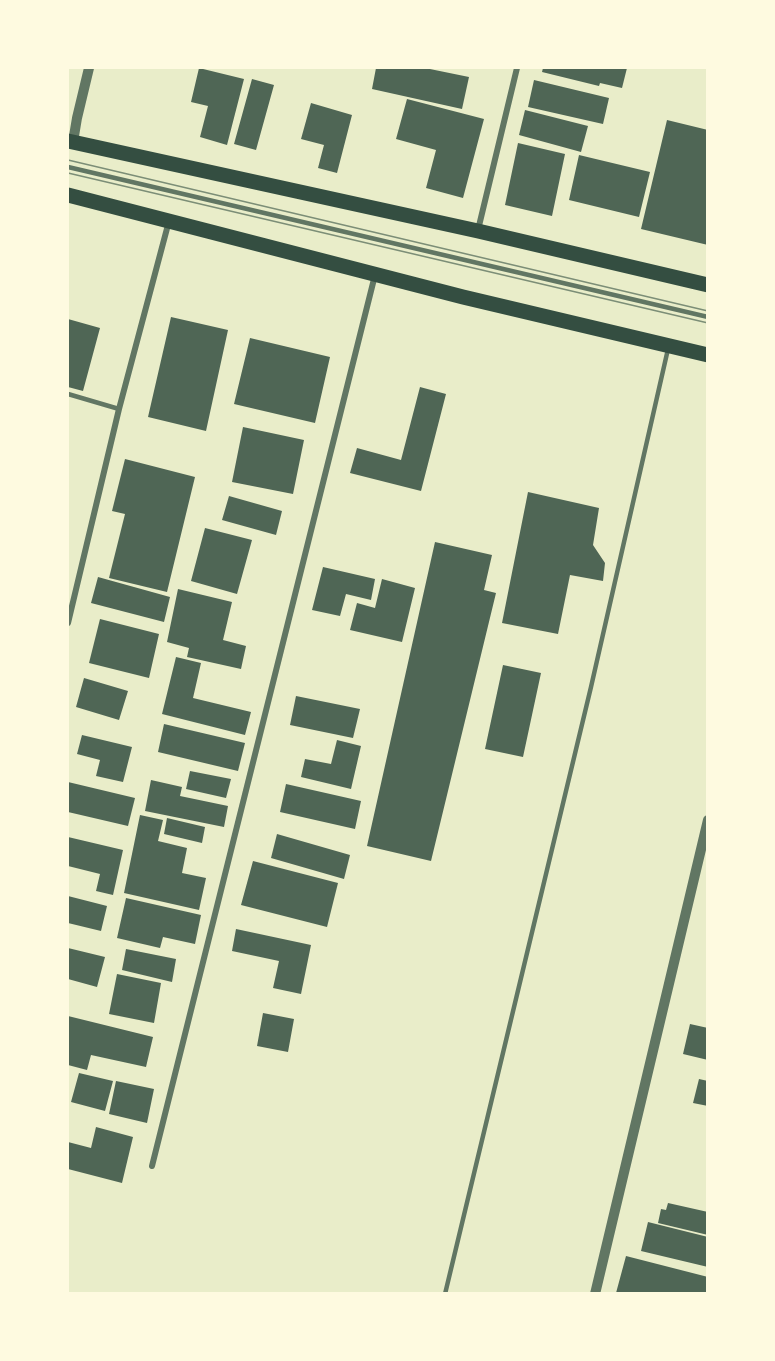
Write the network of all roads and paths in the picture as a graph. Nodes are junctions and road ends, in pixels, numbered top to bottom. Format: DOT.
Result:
graph roads {
  1 [pos="89,68"];
  2 [pos="517,68"];
  3 [pos="70,141"];
  4 [pos="68,167"];
  5 [pos="68,195"];
  6 [pos="169,220"];
  7 [pos="478,231"];
  8 [pos="375,274"];
  9 [pos="708,285"];
  10 [pos="708,317"];
  11 [pos="669,347"];
  12 [pos="708,355"];
  13 [pos="68,394"];
  14 [pos="118,409"];
  15 [pos="68,623"];
  16 [pos="708,820"];
  17 [pos="152,1166"];
  18 [pos="445,1293"];
  19 [pos="595,1293"];
  1 -- 3 [label="street"];
  2 -- 7 [label="street"];
  3 -- 7 [label="main road"];
  4 -- 10 [label="lane"];
  5 -- 6 [label="main road"];
  6 -- 8 [label="main road"];
  6 -- 14 [label="street"];
  7 -- 9 [label="main road"];
  8 -- 11 [label="main road"];
  8 -- 17 [label="street"];
  11 -- 12 [label="main road"];
  11 -- 18 [label="lane"];
  13 -- 14 [label="lane"];
  14 -- 15 [label="street"];
  16 -- 19 [label="street"];
}
